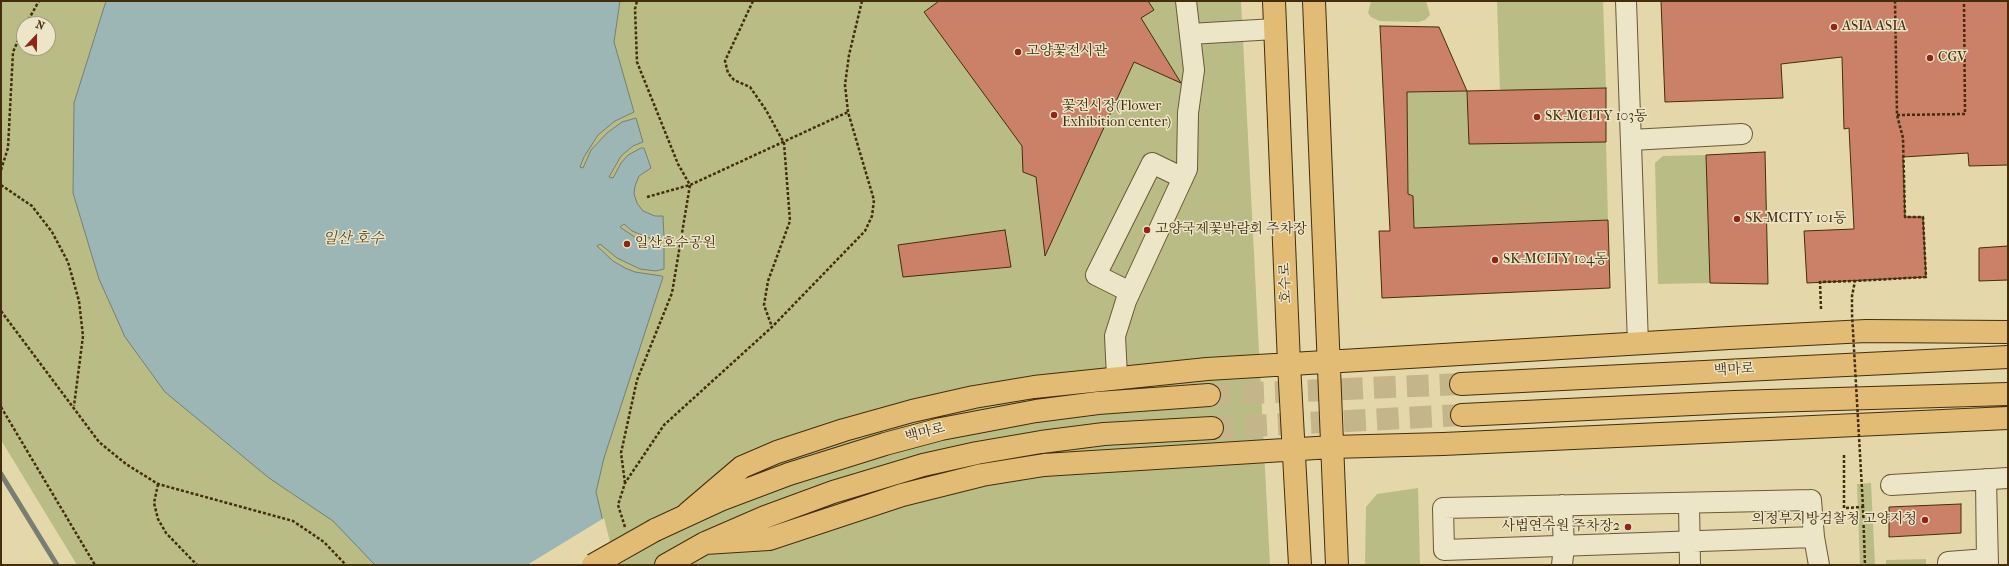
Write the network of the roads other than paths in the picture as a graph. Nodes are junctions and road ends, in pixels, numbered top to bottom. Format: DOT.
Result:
graph roads {
  1 [pos="1186,1"];
  2 [pos="1274,1"];
  3 [pos="1314,1"];
  4 [pos="1626,1"];
  5 [pos="1275,29"];
  6 [pos="1190,34"];
  7 [pos="1742,134"];
  8 [pos="1631,140"];
  9 [pos="1182,178"];
  10 [pos="1130,292"];
  11 [pos="2008,332"];
  12 [pos="1638,344"];
  13 [pos="2008,357"];
  14 [pos="1330,361"];
  15 [pos="1289,364"];
  16 [pos="1117,378"];
  17 [pos="1461,384"];
  18 [pos="2008,394"];
  19 [pos="1209,395"];
  20 [pos="1462,415"];
  21 [pos="2008,418"];
  22 [pos="1212,428"];
  23 [pos="1332,447"];
  24 [pos="1294,450"];
  25 [pos="2008,478"];
  26 [pos="1986,479"];
  27 [pos="1891,484"];
  28 [pos="1689,503"];
  29 [pos="1562,505"];
  30 [pos="688,513"];
  31 [pos="1814,537"];
  32 [pos="1690,542"];
  33 [pos="705,543"];
  34 [pos="1563,556"];
  35 [pos="1444,558"];
  36 [pos="670,562"];
  37 [pos="1987,563"];
  38 [pos="593,565"];
  39 [pos="1300,565"];
  40 [pos="1337,565"];
  41 [pos="1690,565"];
  42 [pos="1819,565"];
  43 [pos="1948,565"];
  1 -- 6 [label="lane"];
  2 -- 5 [label="main road, 호수로"];
  3 -- 14 [label="main road"];
  4 -- 8 [label="lane"];
  5 -- 6 [label="lane"];
  5 -- 15 [label="main road, 호수로"];
  6 -- 9 [label="lane"];
  7 -- 8 [label="lane"];
  8 -- 12 [label="lane"];
  9 -- 10 [label="lane"];
  9 -- 10 [label="lane"];
  10 -- 16 [label="lane"];
  11 -- 12 [label="main road"];
  12 -- 14 [label="main road"];
  13 -- 17 [label="main road, 백마로"];
  14 -- 15 [label="main road"];
  14 -- 23 [label="main road"];
  15 -- 16 [label="main road"];
  15 -- 24 [label="main road, 호수로"];
  16 -- 30 [label="main road"];
  18 -- 20 [label="main road"];
  19 -- 30 [label="main road, 백마로"];
  21 -- 23 [label="main road"];
  22 -- 33 [label="main road"];
  23 -- 24 [label="main road"];
  23 -- 40 [label="main road"];
  24 -- 33 [label="main road"];
  24 -- 39 [label="main road, 호수로"];
  25 -- 26 [label="lane"];
  26 -- 27 [label="lane"];
  26 -- 37 [label="lane"];
  28 -- 29 [label="lane"];
  28 -- 31 [label="lane"];
  28 -- 32 [label="lane"];
  29 -- 34 [label="lane"];
  29 -- 35 [label="lane"];
  30 -- 38 [label="main road, 백마로, bridge"];
  31 -- 32 [label="lane"];
  31 -- 42 [label="lane"];
  32 -- 34 [label="lane"];
  32 -- 41 [label="lane"];
  33 -- 36 [label="main road"];
  34 -- 35 [label="lane"];
  37 -- 43 [label="lane"];
}
